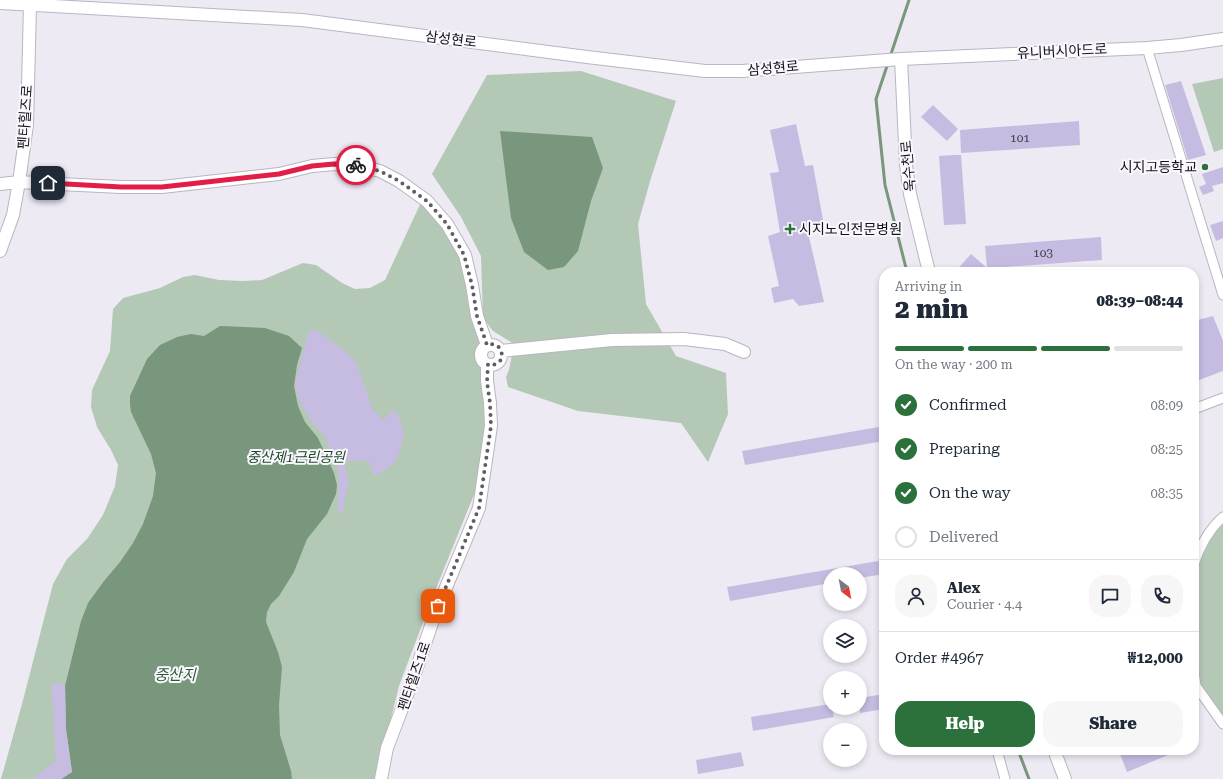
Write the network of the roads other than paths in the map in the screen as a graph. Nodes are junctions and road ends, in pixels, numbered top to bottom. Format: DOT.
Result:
graph roads {
  1 [pos="0,3"];
  2 [pos="30,5"];
  3 [pos="1223,39"];
  4 [pos="1147,48"];
  5 [pos="901,59"];
  6 [pos="19,182"];
  7 [pos="0,184"];
  8 [pos="0,251"];
  9 [pos="928,267"];
  10 [pos="1223,295"];
  11 [pos="487,345"];
  12 [pos="501,350"];
  13 [pos="744,352"];
  14 [pos="488,364"];
  15 [pos="1223,398"];
  16 [pos="1199,407"];
  17 [pos="1223,517"];
  18 [pos="1199,552"];
  19 [pos="1199,692"];
  20 [pos="1223,724"];
  21 [pos="998,755"];
  22 [pos="1056,755"];
  23 [pos="381,779"];
  24 [pos="1005,779"];
  25 [pos="1065,779"];
  1 -- 2 [label="main road, 삼성현로"];
  2 -- 5 [label="main road, 삼성현로"];
  2 -- 6 [label="main road, 펜타힐즈로"];
  3 -- 4 [label="main road, 유니버시아드로"];
  4 -- 5 [label="main road, 유니버시아드로"];
  4 -- 10 [label="street"];
  5 -- 9 [label="main road, 욱수천로"];
  6 -- 7 [label="main road"];
  6 -- 8 [label="main road, 펜타힐즈로"];
  6 -- 11 [label="main road"];
  11 -- 12 [label="main road"];
  11 -- 14 [label="main road"];
  12 -- 13 [label="main road"];
  12 -- 14 [label="main road"];
  14 -- 23 [label="main road, 펜타힐즈1로"];
  15 -- 16 [label="street"];
  17 -- 18 [label="street"];
  19 -- 20 [label="street"];
  21 -- 24 [label="street"];
  22 -- 25 [label="main road"];
}
